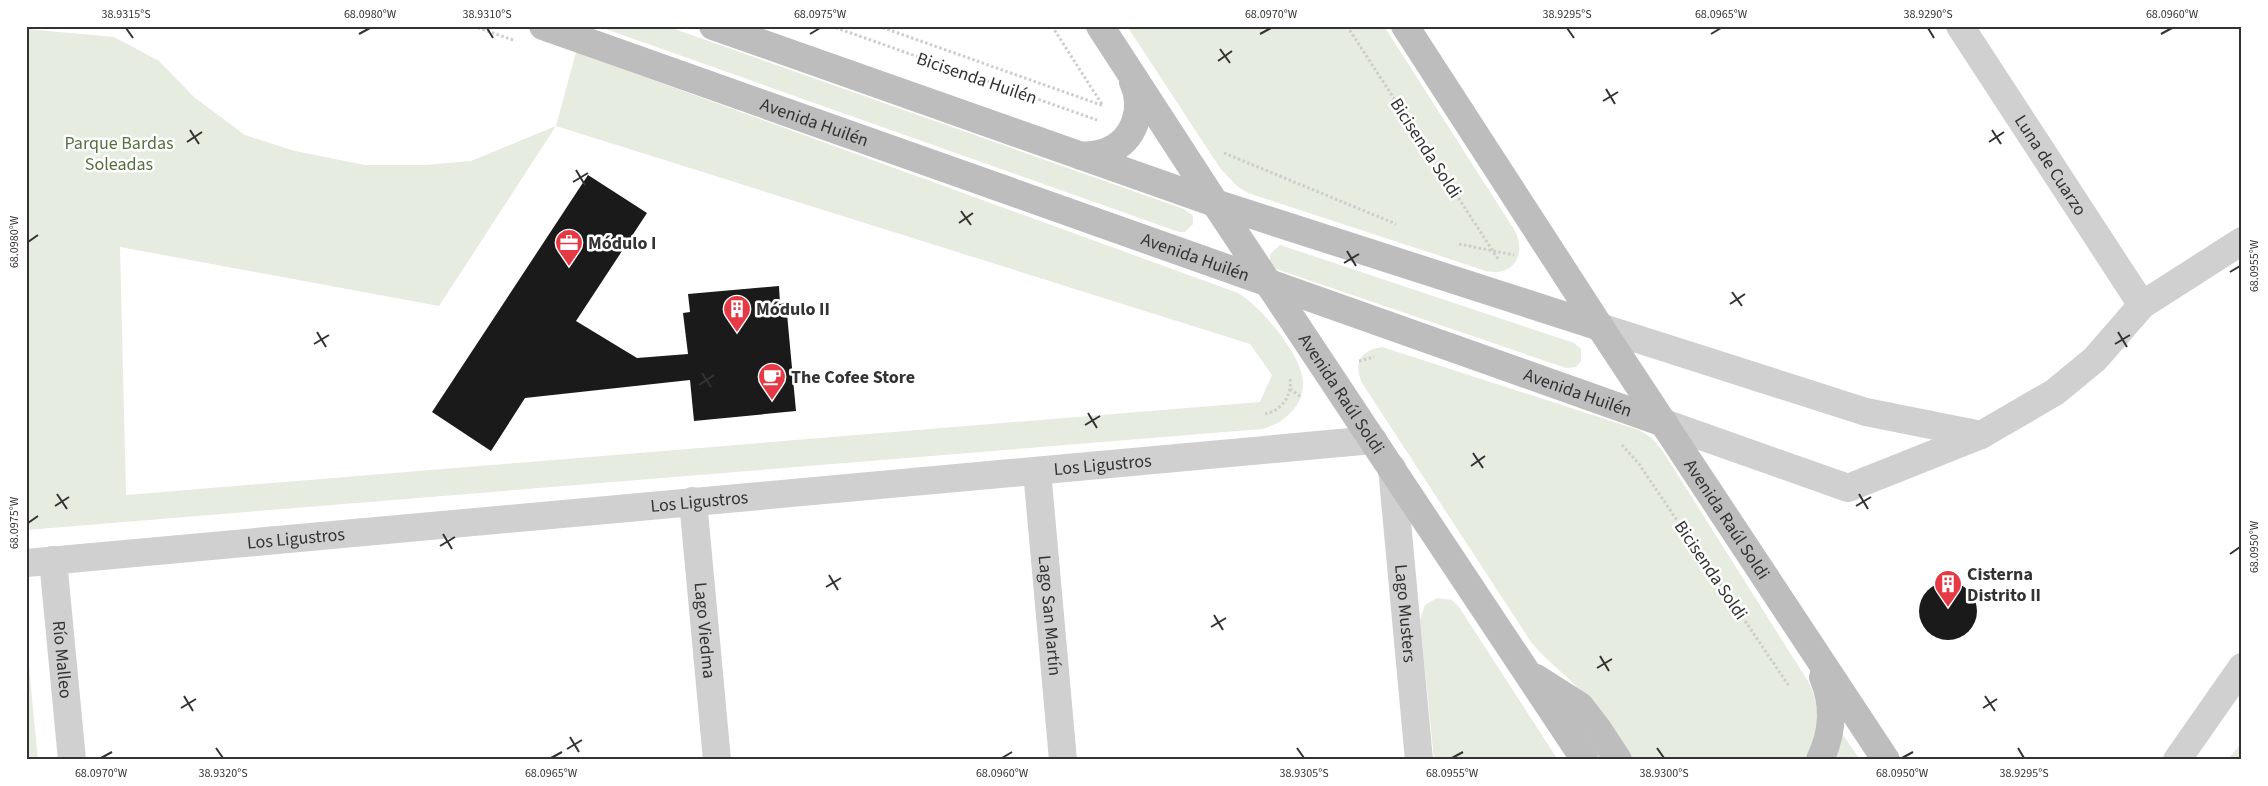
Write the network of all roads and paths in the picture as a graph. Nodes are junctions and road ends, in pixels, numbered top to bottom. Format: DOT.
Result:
graph roads {
  1 [pos="543,26"];
  2 [pos="713,26"];
  3 [pos="831,26"];
  4 [pos="878,26"];
  5 [pos="1052,26"];
  6 [pos="1100,26"];
  7 [pos="1347,26"];
  8 [pos="1405,26"];
  9 [pos="1960,26"];
  10 [pos="1125,64"];
  11 [pos="1103,106"];
  12 [pos="1110,108"];
  13 [pos="1103,120"];
  14 [pos="1216,150"];
  15 [pos="1081,156"];
  16 [pos="1216,203"];
  17 [pos="1402,226"];
  18 [pos="2242,241"];
  19 [pos="1452,243"];
  20 [pos="1493,251"];
  21 [pos="1519,256"];
  22 [pos="1501,264"];
  23 [pos="1268,283"];
  24 [pos="2142,305"];
  25 [pos="1600,327"];
  26 [pos="1290,389"];
  27 [pos="1301,396"];
  28 [pos="1664,423"];
  29 [pos="1981,435"];
  30 [pos="1373,440"];
  31 [pos="1617,442"];
  32 [pos="1392,468"];
  33 [pos="1036,470"];
  34 [pos="693,502"];
  35 [pos="53,560"];
  36 [pos="26,563"];
  37 [pos="1808,642"];
  38 [pos="2242,667"];
  39 [pos="1528,673"];
  40 [pos="1792,690"];
  41 [pos="72,760"];
  42 [pos="717,760"];
  43 [pos="1063,760"];
  44 [pos="1419,760"];
  45 [pos="1585,760"];
  46 [pos="1618,760"];
  47 [pos="1820,760"];
  48 [pos="1886,760"];
  49 [pos="2177,760"];
  1 -- 23 [label="main road, Avenida Huilén"];
  2 -- 15 [label="main road"];
  3 -- 13 [label="path, Bicisenda Huilén"];
  4 -- 11 [label="path"];
  5 -- 11 [label="path"];
  6 -- 10 [label="main road, Avenida Raúl Soldi"];
  7 -- 20 [label="path, Bicisenda Soldi"];
  8 -- 25 [label="main road, Avenida Raúl Soldi"];
  9 -- 24 [label="street, Luna de Cuarzo"];
  10 -- 15 [label="main road"];
  10 -- 16 [label="main road, Avenida Raúl Soldi"];
  11 -- 12 [label="path"];
  14 -- 17 [label="path"];
  15 -- 16 [label="main road"];
  16 -- 23 [label="main road, Avenida Raúl Soldi"];
  16 -- 25 [label="main road"];
  18 -- 24 [label="street"];
  19 -- 20 [label="path"];
  20 -- 21 [label="path"];
  20 -- 22 [label="path, Bicisenda Soldi"];
  23 -- 28 [label="main road, Avenida Huilén"];
  23 -- 30 [label="main road, Avenida Raúl Soldi"];
  24 -- 29 [label="street"];
  25 -- 28 [label="main road, Avenida Raúl Soldi"];
  25 -- 29 [label="street"];
  26 -- 27 [label="path"];
  28 -- 29 [label="street, Avenida Huilén"];
  28 -- 37 [label="main road, Avenida Raúl Soldi"];
  30 -- 32 [label="main road, Avenida Raúl Soldi"];
  30 -- 33 [label="street, Los Ligustros"];
  31 -- 40 [label="path, Bicisenda Soldi"];
  32 -- 39 [label="main road, Avenida Raúl Soldi"];
  32 -- 44 [label="street, Lago Musters"];
  33 -- 34 [label="street, Los Ligustros"];
  33 -- 43 [label="street, Lago San Martín"];
  34 -- 35 [label="street, Los Ligustros"];
  34 -- 42 [label="street, Lago Viedma"];
  35 -- 36 [label="street, Los Ligustros"];
  35 -- 41 [label="street, Río Malleo"];
  37 -- 47 [label="main road"];
  37 -- 48 [label="main road, Avenida Raúl Soldi"];
  38 -- 49 [label="street"];
  39 -- 45 [label="main road, Avenida Raúl Soldi"];
  39 -- 46 [label="main road"];
}
